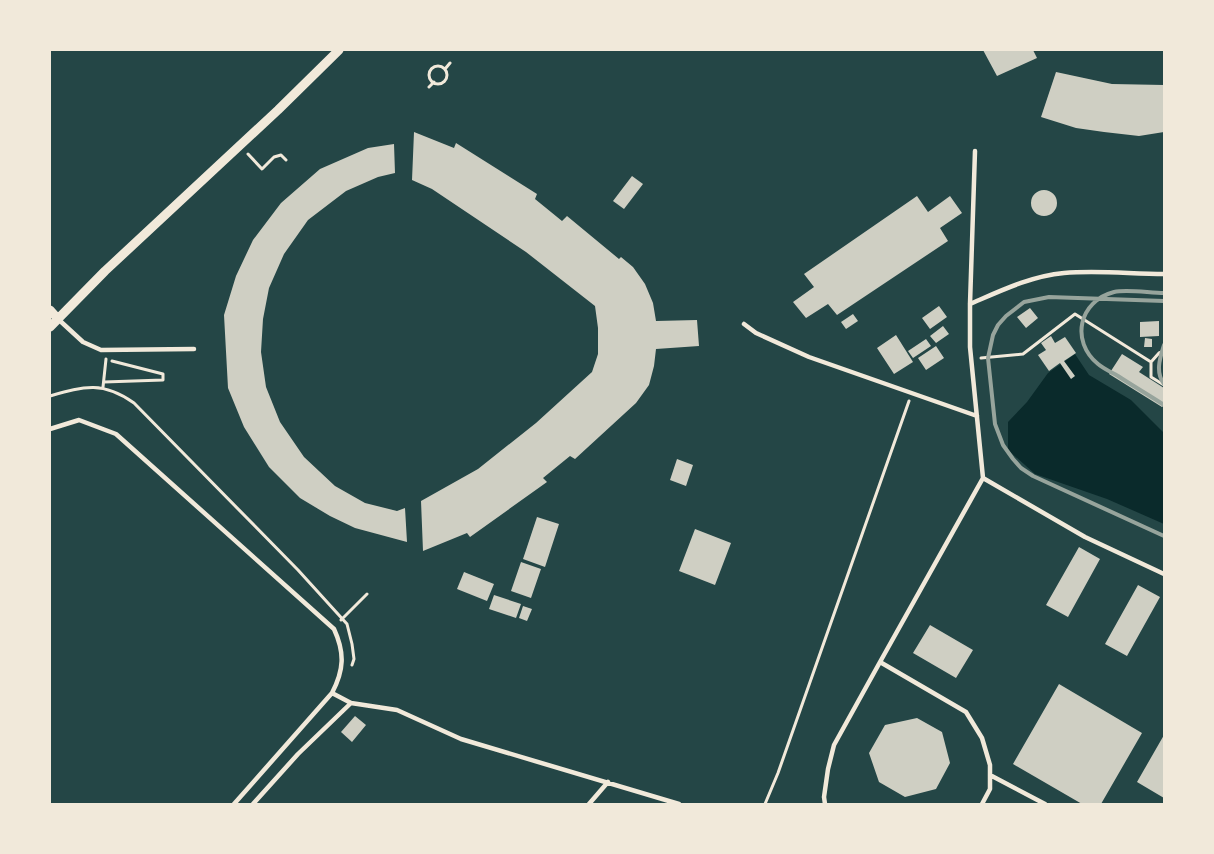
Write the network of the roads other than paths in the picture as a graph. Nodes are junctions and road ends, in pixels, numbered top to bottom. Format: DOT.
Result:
graph roads {
  1 [pos="339,50"];
  2 [pos="975,151"];
  3 [pos="1164,274"];
  4 [pos="970,304"];
  5 [pos="50,310"];
  6 [pos="58,319"];
  7 [pos="744,324"];
  8 [pos="50,327"];
  9 [pos="194,349"];
  10 [pos="977,416"];
  11 [pos="50,429"];
  12 [pos="983,478"];
  13 [pos="1164,574"];
  14 [pos="880,662"];
  15 [pos="332,693"];
  16 [pos="351,703"];
  17 [pos="990,775"];
  18 [pos="608,782"];
  19 [pos="824,797"];
  20 [pos="234,804"];
  21 [pos="253,804"];
  22 [pos="590,804"];
  23 [pos="679,804"];
  24 [pos="821,804"];
  25 [pos="825,804"];
  26 [pos="982,804"];
  27 [pos="1045,804"];
  1 -- 6 [label="street"];
  2 -- 4 [label="street"];
  3 -- 4 [label="street"];
  4 -- 10 [label="street"];
  5 -- 6 [label="street"];
  6 -- 8 [label="street"];
  6 -- 9 [label="street"];
  7 -- 10 [label="street"];
  10 -- 12 [label="street"];
  11 -- 15 [label="street"];
  12 -- 13 [label="street"];
  12 -- 14 [label="street"];
  14 -- 17 [label="street"];
  14 -- 19 [label="street"];
  15 -- 16 [label="street"];
  15 -- 20 [label="street"];
  16 -- 18 [label="street"];
  16 -- 21 [label="street"];
  17 -- 26 [label="street"];
  17 -- 27 [label="street"];
  18 -- 22 [label="street"];
  18 -- 23 [label="street"];
  19 -- 24 [label="street"];
  19 -- 25 [label="street"];
}
